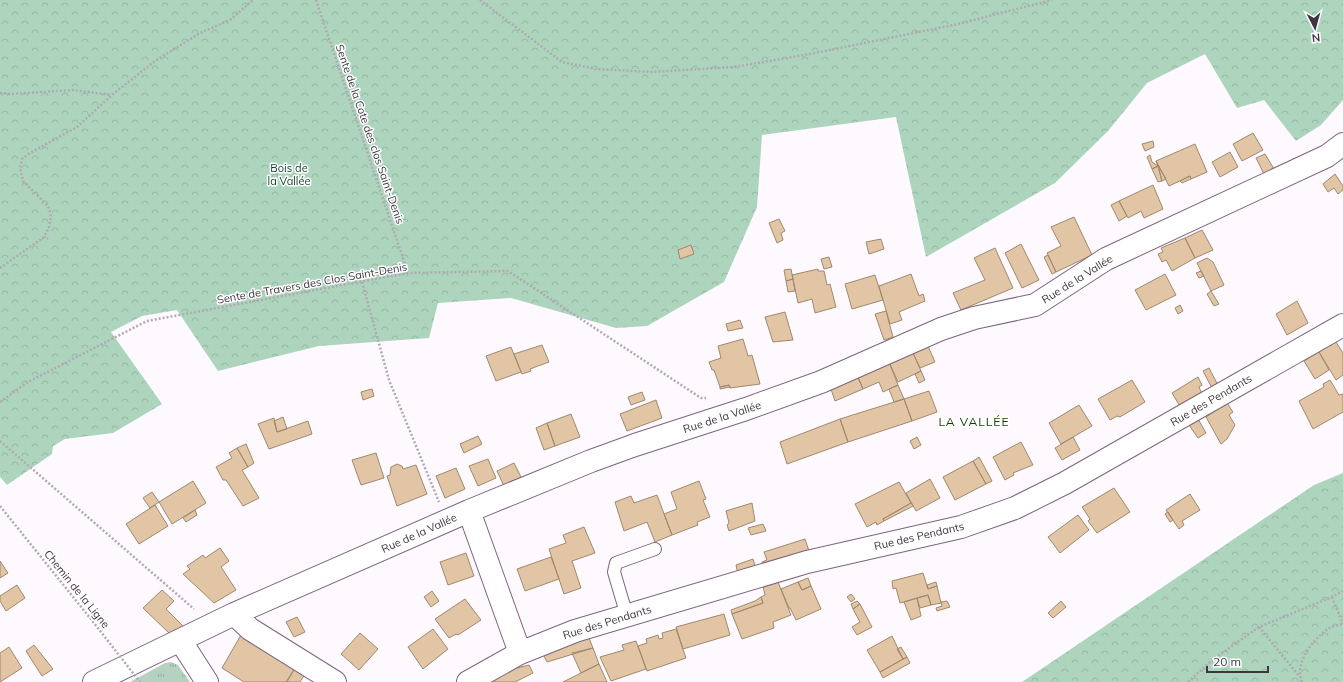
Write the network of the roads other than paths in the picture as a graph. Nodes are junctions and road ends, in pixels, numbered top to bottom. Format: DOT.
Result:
graph roads {
  1 [pos="1343,144"];
  2 [pos="1343,325"];
  3 [pos="469,511"];
  4 [pos="655,549"];
  5 [pos="234,614"];
  6 [pos="627,616"];
  7 [pos="180,640"];
  8 [pos="520,653"];
  9 [pos="94,682"];
  10 [pos="207,682"];
  11 [pos="335,682"];
  12 [pos="468,682"];
  1 -- 3 [label="street, Rue de la Vallée"];
  2 -- 6 [label="street, Rue des Pendants"];
  3 -- 5 [label="street, Rue de la Vallée"];
  3 -- 8 [label="street"];
  4 -- 6 [label="lane"];
  5 -- 7 [label="street, Rue de la Vallée"];
  5 -- 11 [label="street"];
  6 -- 8 [label="street, Rue des Pendants"];
  7 -- 9 [label="street, Rue de la Vallée"];
  7 -- 10 [label="street"];
  8 -- 12 [label="street, Rue des Pendants"];
}
